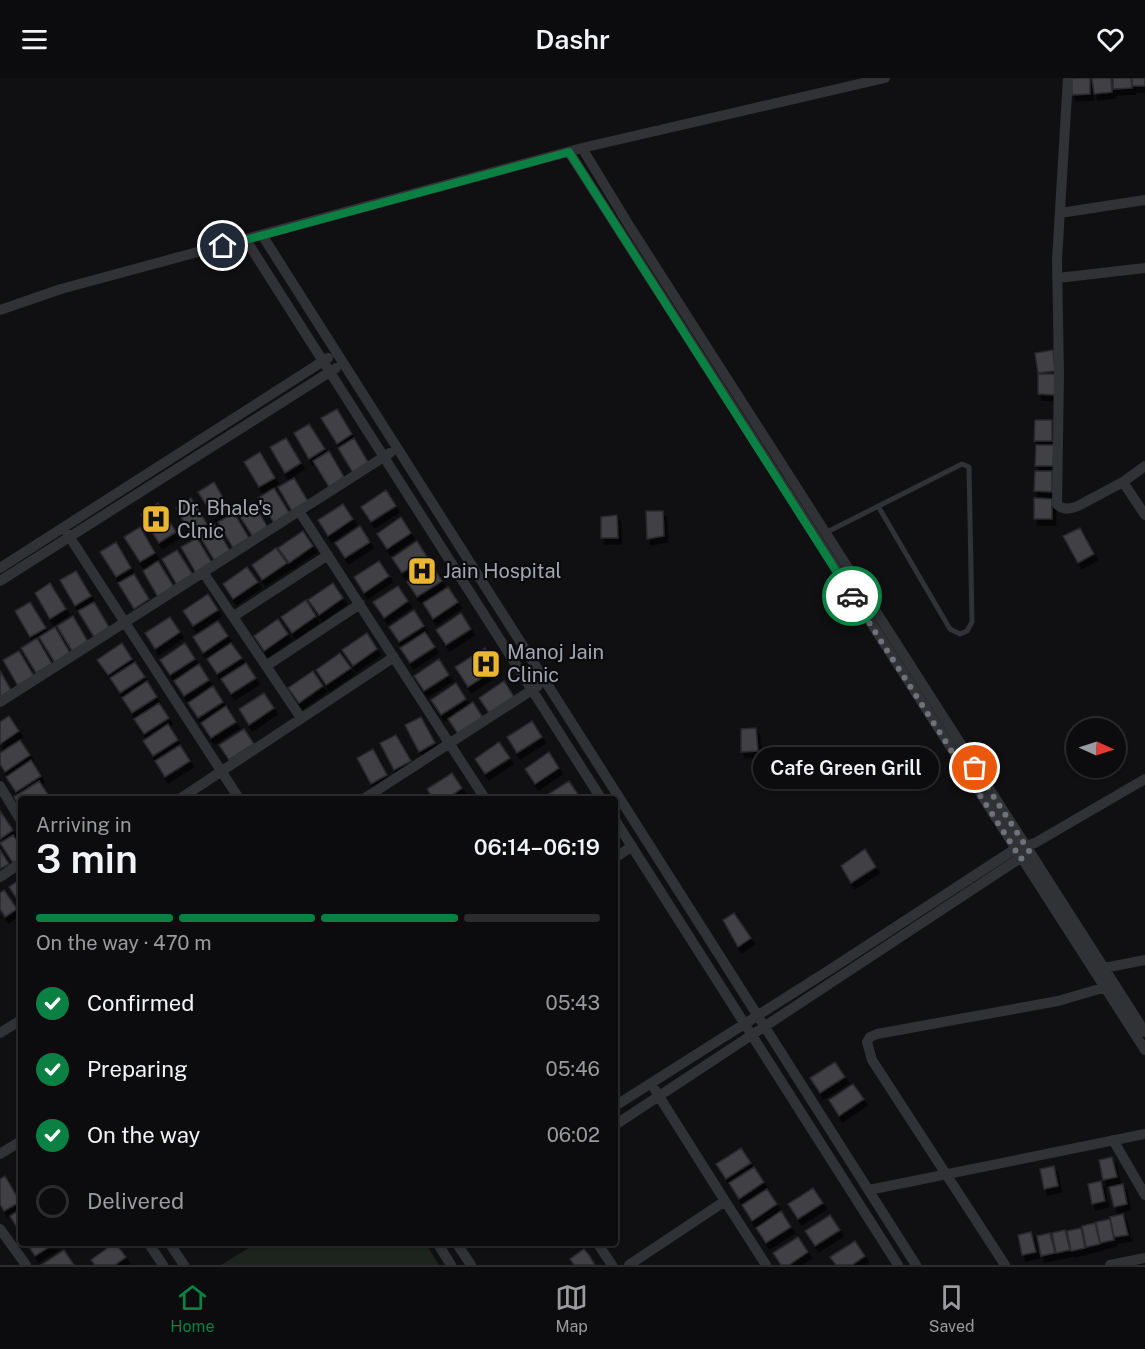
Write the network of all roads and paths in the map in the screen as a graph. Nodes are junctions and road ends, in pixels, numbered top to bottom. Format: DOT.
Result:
graph roads {
  1 [pos="885,78"];
  2 [pos="1068,78"];
  3 [pos="582,148"];
  4 [pos="569,152"];
  5 [pos="1145,200"];
  6 [pos="1060,213"];
  7 [pos="262,235"];
  8 [pos="246,240"];
  9 [pos="1145,268"];
  10 [pos="1058,278"];
  11 [pos="0,310"];
  12 [pos="336,353"];
  13 [pos="322,362"];
  14 [pos="343,363"];
  15 [pos="330,371"];
  16 [pos="398,448"];
  17 [pos="384,457"];
  18 [pos="1145,466"];
  19 [pos="1123,482"];
  20 [pos="878,506"];
  21 [pos="299,511"];
  22 [pos="1145,515"];
  23 [pos="63,527"];
  24 [pos="820,536"];
  25 [pos="70,537"];
  26 [pos="328,555"];
  27 [pos="0,568"];
  28 [pos="203,572"];
  29 [pos="0,581"];
  30 [pos="360,604"];
  31 [pos="234,616"];
  32 [pos="125,622"];
  33 [pos="394,657"];
  34 [pos="266,666"];
  35 [pos="545,681"];
  36 [pos="532,689"];
  37 [pos="0,702"];
  38 [pos="301,718"];
  39 [pos="449,743"];
  40 [pos="221,771"];
  41 [pos="1145,778"];
  42 [pos="2,792"];
  43 [pos="184,796"];
  44 [pos="237,796"];
  45 [pos="368,796"];
  46 [pos="483,796"];
  47 [pos="599,796"];
  48 [pos="18,816"];
  49 [pos="618,825"];
  50 [pos="632,846"];
  51 [pos="1025,850"];
  52 [pos="618,856"];
  53 [pos="18,865"];
  54 [pos="0,877"];
  55 [pos="680,892"];
  56 [pos="666,900"];
  57 [pos="1145,960"];
  58 [pos="1104,968"];
  59 [pos="1106,987"];
  60 [pos="758,1016"];
  61 [pos="18,1022"];
  62 [pos="745,1024"];
  63 [pos="765,1026"];
  64 [pos="1145,1032"];
  65 [pos="0,1033"];
  66 [pos="752,1035"];
  67 [pos="1145,1050"];
  68 [pos="650,1084"];
  69 [pos="659,1096"];
  70 [pos="618,1104"];
  71 [pos="618,1123"];
  72 [pos="1145,1134"];
  73 [pos="1113,1140"];
  74 [pos="18,1143"];
  75 [pos="0,1154"];
  76 [pos="946,1174"];
  77 [pos="869,1190"];
  78 [pos="1145,1195"];
  79 [pos="725,1202"];
  80 [pos="1,1232"];
  81 [pos="150,1246"];
  82 [pos="171,1246"];
  83 [pos="439,1246"];
  84 [pos="458,1246"];
  85 [pos="599,1246"];
  86 [pos="1145,1258"];
  87 [pos="26,1265"];
  88 [pos="163,1265"];
  89 [pos="184,1265"];
  90 [pos="451,1265"];
  91 [pos="471,1265"];
  92 [pos="612,1265"];
  93 [pos="629,1265"];
  94 [pos="766,1265"];
  95 [pos="898,1265"];
  96 [pos="916,1265"];
  97 [pos="1005,1265"];
  98 [pos="1110,1265"];
  1 -- 3 [label="street"];
  2 -- 6 [label="street"];
  3 -- 4 [label="street"];
  3 -- 24 [label="street"];
  4 -- 7 [label="street"];
  4 -- 24 [label="street"];
  5 -- 6 [label="street"];
  6 -- 10 [label="street"];
  7 -- 8 [label="street"];
  7 -- 12 [label="street"];
  8 -- 11 [label="street"];
  8 -- 13 [label="street"];
  9 -- 10 [label="street"];
  10 -- 19 [label="street"];
  12 -- 13 [label="street"];
  12 -- 14 [label="street"];
  13 -- 15 [label="street"];
  13 -- 23 [label="street"];
  14 -- 15 [label="street"];
  14 -- 16 [label="street"];
  15 -- 17 [label="street"];
  15 -- 25 [label="street"];
  16 -- 17 [label="street"];
  16 -- 35 [label="street"];
  17 -- 21 [label="street"];
  17 -- 36 [label="street"];
  18 -- 19 [label="street"];
  19 -- 22 [label="street"];
  20 -- 20 [label="lane"];
  20 -- 24 [label="lane"];
  21 -- 26 [label="street"];
  21 -- 28 [label="street"];
  23 -- 25 [label="street"];
  23 -- 27 [label="street"];
  24 -- 51 [label="street"];
  25 -- 29 [label="street"];
  25 -- 32 [label="street"];
  26 -- 30 [label="street"];
  26 -- 31 [label="street"];
  28 -- 31 [label="street"];
  28 -- 32 [label="street"];
  30 -- 33 [label="street"];
  30 -- 34 [label="street"];
  31 -- 34 [label="street"];
  32 -- 37 [label="street"];
  32 -- 40 [label="street"];
  33 -- 38 [label="street"];
  33 -- 39 [label="street"];
  34 -- 38 [label="street"];
  35 -- 36 [label="street"];
  35 -- 55 [label="street"];
  36 -- 39 [label="street"];
  36 -- 47 [label="street"];
  38 -- 40 [label="street"];
  39 -- 45 [label="street"];
  39 -- 46 [label="street"];
  40 -- 43 [label="street"];
  40 -- 44 [label="street"];
  41 -- 51 [label="street"];
  42 -- 48 [label="street"];
  49 -- 50 [label="street"];
  50 -- 52 [label="street"];
  50 -- 56 [label="street"];
  51 -- 58 [label="street"];
  51 -- 59 [label="street"];
  51 -- 60 [label="street"];
  51 -- 63 [label="street"];
  53 -- 54 [label="street"];
  55 -- 56 [label="street"];
  55 -- 60 [label="street"];
  56 -- 62 [label="street"];
  57 -- 58 [label="street"];
  58 -- 64 [label="street"];
  59 -- 67 [label="street"];
  59 -- 76 [label="street"];
  60 -- 62 [label="street"];
  60 -- 63 [label="street"];
  61 -- 65 [label="street"];
  62 -- 66 [label="street"];
  62 -- 68 [label="street"];
  63 -- 66 [label="street"];
  63 -- 77 [label="street"];
  66 -- 69 [label="street"];
  66 -- 95 [label="street"];
  68 -- 69 [label="street"];
  68 -- 70 [label="street"];
  69 -- 71 [label="street"];
  69 -- 79 [label="street"];
  72 -- 73 [label="street"];
  73 -- 76 [label="street"];
  73 -- 78 [label="street"];
  74 -- 75 [label="street"];
  76 -- 77 [label="street"];
  76 -- 97 [label="street"];
  77 -- 96 [label="street"];
  79 -- 93 [label="street"];
  79 -- 94 [label="street"];
  80 -- 87 [label="street"];
  81 -- 88 [label="street"];
  82 -- 89 [label="street"];
  83 -- 90 [label="street"];
  84 -- 91 [label="street"];
  85 -- 92 [label="street"];
  86 -- 98 [label="street"];
}
